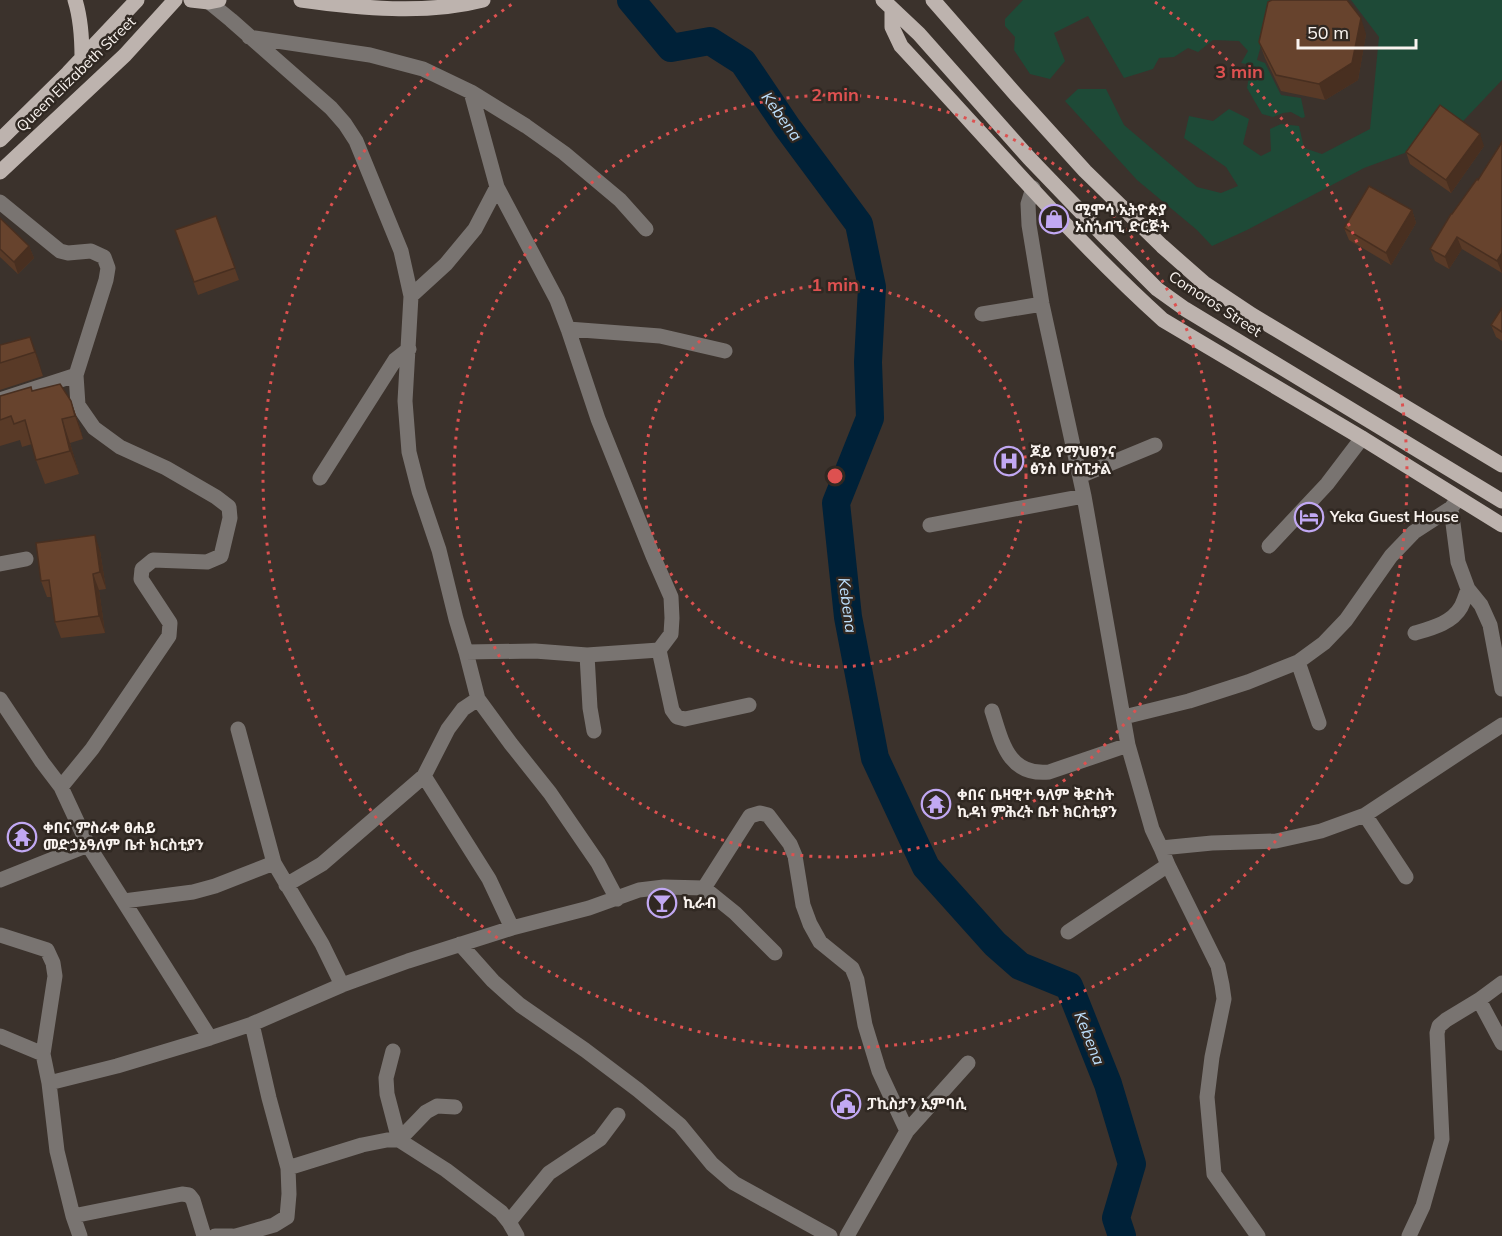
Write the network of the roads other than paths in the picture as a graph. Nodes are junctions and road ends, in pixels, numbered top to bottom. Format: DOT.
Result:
graph roads {
  1 [pos="75,0"];
  2 [pos="137,0"];
  3 [pos="175,0"];
  4 [pos="191,0"];
  5 [pos="301,0"];
  6 [pos="483,0"];
  7 [pos="933,0"];
  8 [pos="214,1"];
  9 [pos="887,5"];
  10 [pos="249,37"];
  11 [pos="82,58"];
  12 [pos="471,92"];
  13 [pos="0,140"];
  14 [pos="0,172"];
  15 [pos="497,187"];
  16 [pos="1033,188"];
  17 [pos="0,202"];
  18 [pos="646,230"];
  19 [pos="411,296"];
  20 [pos="1042,304"];
  21 [pos="982,314"];
  22 [pos="568,329"];
  23 [pos="409,348"];
  24 [pos="725,351"];
  25 [pos="76,375"];
  26 [pos="0,400"];
  27 [pos="1362,438"];
  28 [pos="1155,445"];
  29 [pos="1502,465"];
  30 [pos="1080,476"];
  31 [pos="320,478"];
  32 [pos="1084,496"];
  33 [pos="1502,501"];
  34 [pos="1454,504"];
  35 [pos="930,525"];
  36 [pos="1502,525"];
  37 [pos="1269,546"];
  38 [pos="26,559"];
  39 [pos="0,564"];
  40 [pos="1468,589"];
  41 [pos="1415,633"];
  42 [pos="659,650"];
  43 [pos="466,652"];
  44 [pos="586,655"];
  45 [pos="1298,662"];
  46 [pos="1502,689"];
  47 [pos="0,699"];
  48 [pos="478,699"];
  49 [pos="749,705"];
  50 [pos="992,711"];
  51 [pos="1124,717"];
  52 [pos="1319,723"];
  53 [pos="1502,725"];
  54 [pos="238,729"];
  55 [pos="594,731"];
  56 [pos="1128,745"];
  57 [pos="424,776"];
  58 [pos="61,787"];
  59 [pos="1365,815"];
  60 [pos="88,845"];
  61 [pos="1161,848"];
  62 [pos="274,863"];
  63 [pos="1168,866"];
  64 [pos="1406,877"];
  65 [pos="0,880"];
  66 [pos="286,885"];
  67 [pos="704,888"];
  68 [pos="617,899"];
  69 [pos="124,901"];
  70 [pos="512,928"];
  71 [pos="1068,932"];
  72 [pos="0,935"];
  73 [pos="460,945"];
  74 [pos="775,953"];
  75 [pos="1502,983"];
  76 [pos="342,985"];
  77 [pos="1479,1000"];
  78 [pos="252,1024"];
  79 [pos="0,1035"];
  80 [pos="210,1038"];
  81 [pos="1502,1043"];
  82 [pos="393,1052"];
  83 [pos="43,1054"];
  84 [pos="968,1063"];
  85 [pos="49,1083"];
  86 [pos="455,1107"];
  87 [pos="618,1115"];
  88 [pos="907,1131"];
  89 [pos="399,1140"];
  90 [pos="288,1168"];
  91 [pos="73,1216"];
  92 [pos="509,1222"];
  93 [pos="80,1236"];
  94 [pos="204,1236"];
  95 [pos="215,1236"];
  96 [pos="234,1236"];
  97 [pos="517,1236"];
  98 [pos="830,1236"];
  99 [pos="847,1236"];
  100 [pos="1258,1236"];
  101 [pos="1409,1236"];
  1 -- 11 [label="main road"];
  2 -- 11 [label="main road, Queen Elizabeth Street"];
  3 -- 14 [label="main road, Queen Elizabeth Street"];
  4 -- 8 [label="main road"];
  5 -- 6 [label="main road"];
  7 -- 29 [label="main road, Comoros Street"];
  8 -- 10 [label="street"];
  9 -- 16 [label="main road"];
  9 -- 33 [label="main road, Comoros Street"];
  10 -- 12 [label="street"];
  10 -- 19 [label="street"];
  11 -- 13 [label="main road, Queen Elizabeth Street"];
  12 -- 15 [label="street"];
  12 -- 18 [label="street"];
  15 -- 19 [label="street"];
  15 -- 22 [label="street"];
  16 -- 20 [label="street"];
  16 -- 27 [label="main road"];
  17 -- 25 [label="street"];
  19 -- 23 [label="street"];
  20 -- 21 [label="street"];
  20 -- 30 [label="street"];
  22 -- 24 [label="street"];
  22 -- 42 [label="street"];
  23 -- 31 [label="street"];
  23 -- 43 [label="street"];
  25 -- 26 [label="street"];
  25 -- 58 [label="street"];
  27 -- 34 [label="main road"];
  27 -- 37 [label="street"];
  28 -- 30 [label="street"];
  30 -- 32 [label="street"];
  32 -- 35 [label="street"];
  32 -- 51 [label="street"];
  34 -- 36 [label="main road"];
  34 -- 40 [label="street"];
  34 -- 45 [label="street"];
  38 -- 39 [label="street"];
  40 -- 41 [label="street"];
  40 -- 46 [label="street"];
  42 -- 44 [label="street"];
  42 -- 49 [label="street"];
  43 -- 44 [label="street"];
  43 -- 48 [label="street"];
  44 -- 55 [label="street"];
  45 -- 51 [label="street"];
  45 -- 52 [label="street"];
  47 -- 58 [label="street"];
  48 -- 57 [label="street"];
  48 -- 68 [label="street"];
  50 -- 56 [label="street"];
  51 -- 56 [label="street"];
  53 -- 59 [label="street"];
  54 -- 62 [label="street"];
  56 -- 61 [label="street"];
  57 -- 66 [label="street"];
  57 -- 70 [label="street"];
  58 -- 60 [label="street"];
  59 -- 61 [label="street"];
  59 -- 64 [label="street"];
  60 -- 65 [label="street"];
  60 -- 69 [label="street"];
  61 -- 63 [label="street"];
  62 -- 66 [label="street"];
  62 -- 69 [label="street"];
  63 -- 71 [label="street"];
  63 -- 100 [label="street"];
  66 -- 76 [label="street"];
  67 -- 68 [label="street"];
  67 -- 74 [label="street"];
  67 -- 88 [label="street"];
  68 -- 70 [label="street"];
  69 -- 80 [label="street"];
  70 -- 73 [label="street"];
  72 -- 83 [label="street"];
  73 -- 76 [label="street"];
  73 -- 98 [label="street"];
  75 -- 77 [label="street"];
  76 -- 78 [label="street"];
  77 -- 81 [label="street"];
  77 -- 101 [label="street"];
  78 -- 80 [label="street"];
  78 -- 90 [label="street"];
  79 -- 83 [label="street"];
  80 -- 85 [label="street"];
  82 -- 89 [label="street"];
  83 -- 85 [label="street"];
  84 -- 88 [label="street"];
  85 -- 91 [label="street"];
  86 -- 89 [label="street"];
  87 -- 92 [label="street"];
  88 -- 99 [label="street"];
  89 -- 90 [label="street"];
  89 -- 92 [label="street"];
  90 -- 96 [label="street"];
  91 -- 93 [label="street"];
  91 -- 94 [label="street"];
  92 -- 97 [label="street"];
  95 -- 96 [label="street"];
}
